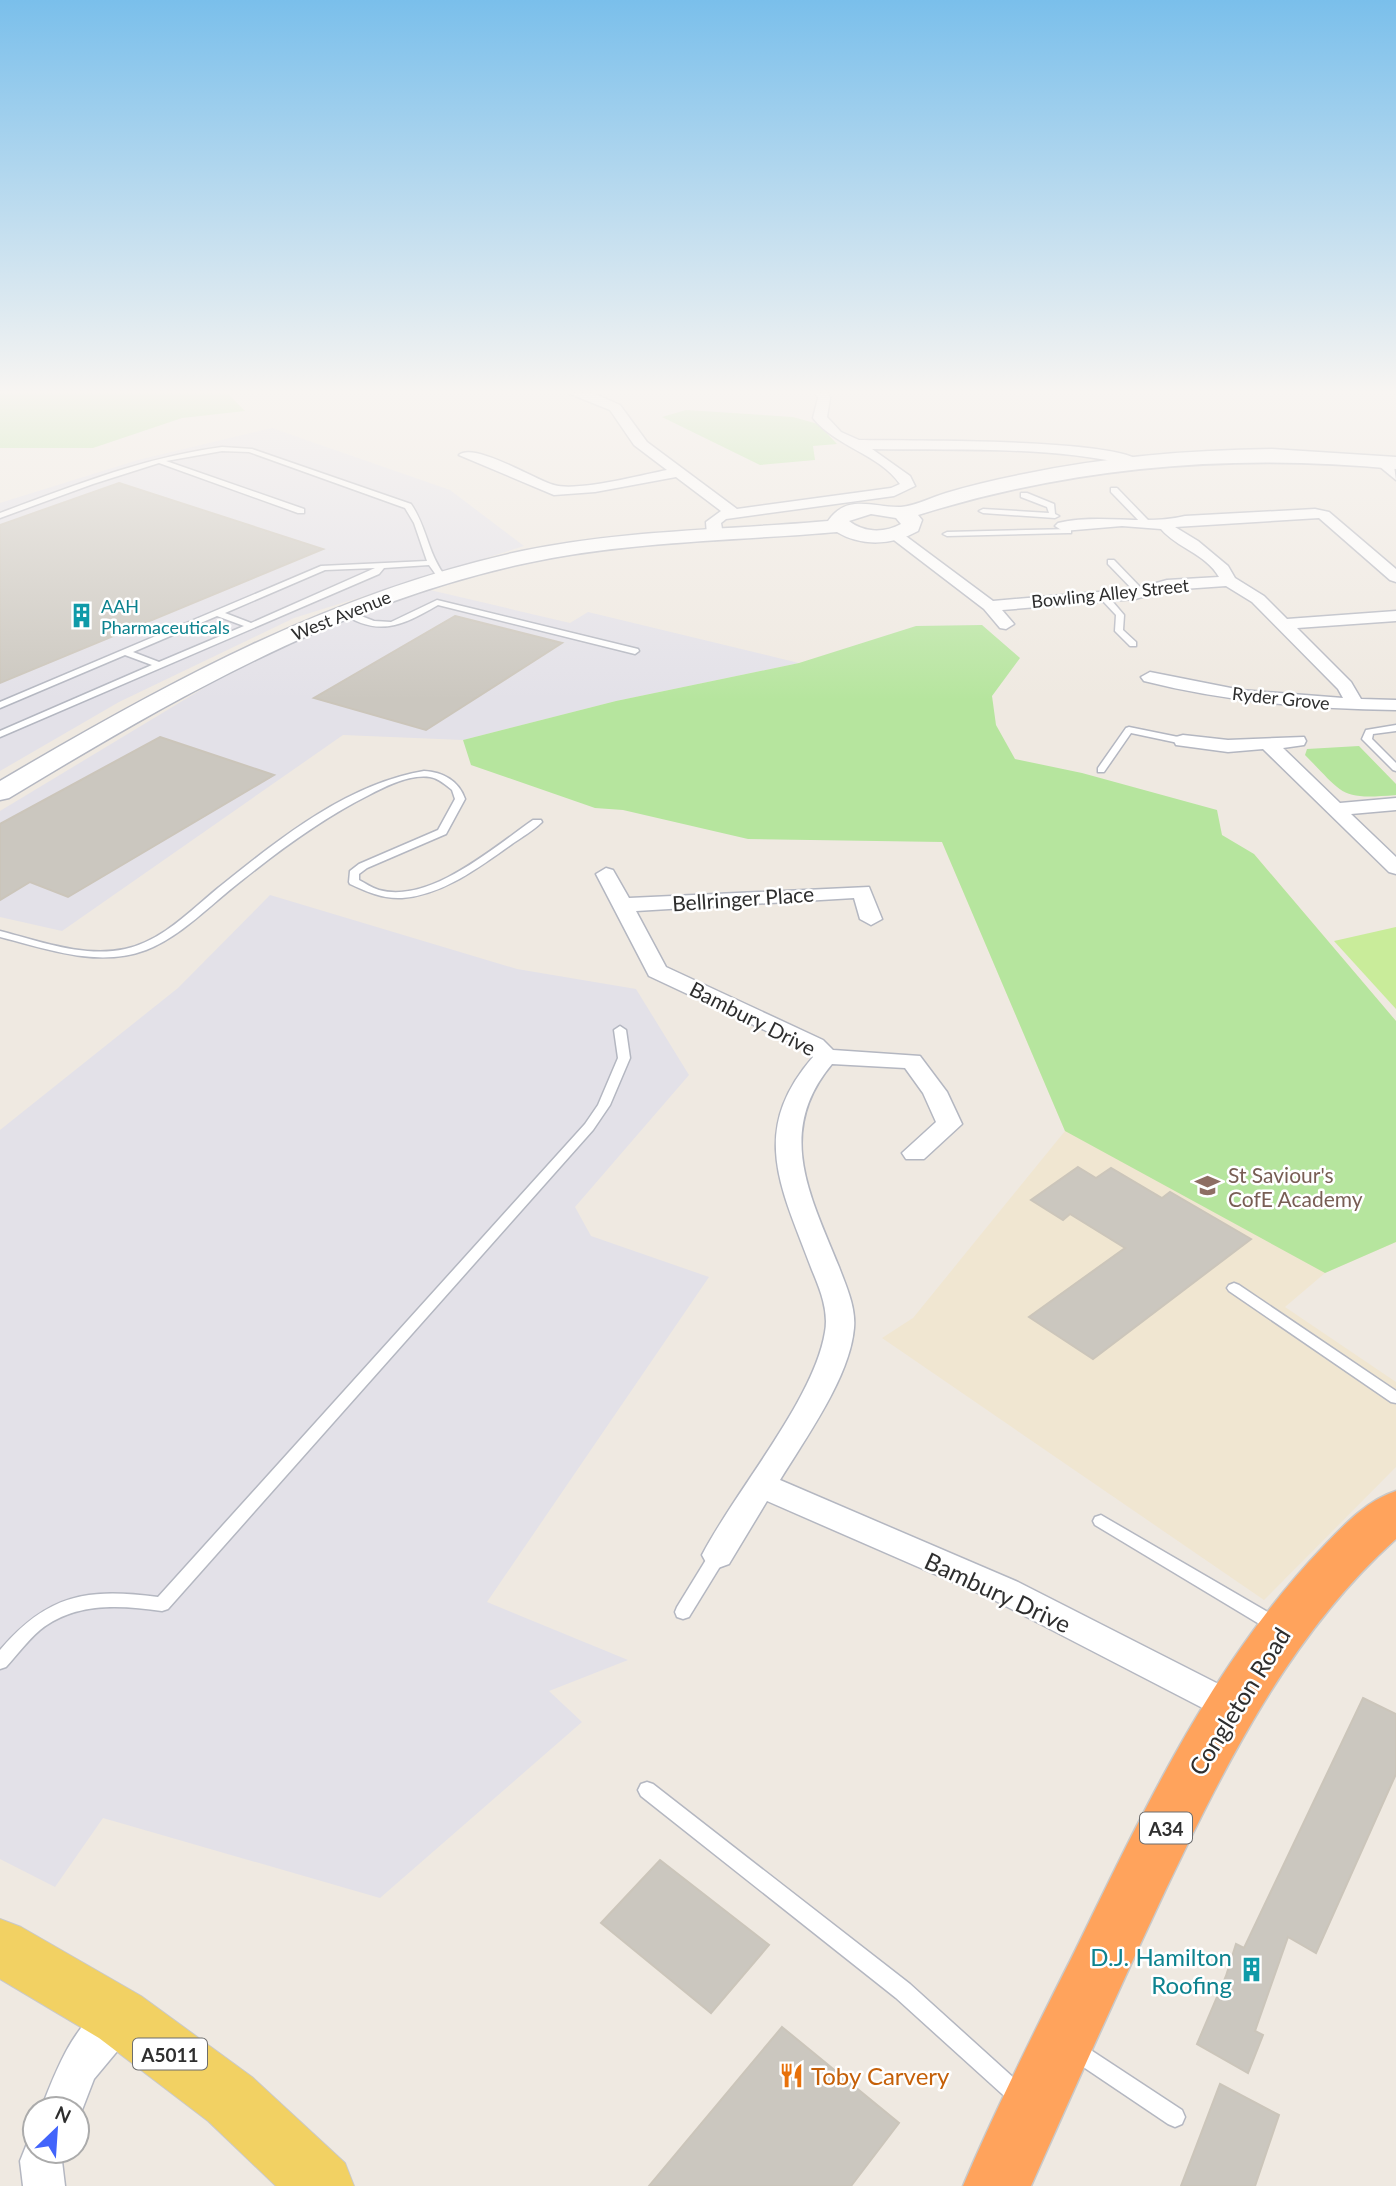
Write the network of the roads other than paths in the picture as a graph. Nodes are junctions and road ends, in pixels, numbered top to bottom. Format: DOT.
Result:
graph roads {
  1 [pos="63,495"];
  2 [pos="256,495"];
  3 [pos="381,495"];
  4 [pos="710,495"];
  5 [pos="871,495"];
  6 [pos="964,495"];
  7 [pos="1024,495"];
  8 [pos="1119,495"];
  9 [pos="301,511"];
  10 [pos="983,511"];
  11 [pos="733,513"];
  12 [pos="902,513"];
  13 [pos="0,516"];
  14 [pos="1145,522"];
  15 [pos="1062,524"];
  16 [pos="1165,525"];
  17 [pos="841,526"];
  18 [pos="894,534"];
  19 [pos="947,534"];
  20 [pos="715,535"];
  21 [pos="1111,562"];
  22 [pos="382,566"];
  23 [pos="437,570"];
  24 [pos="1396,577"];
  25 [pos="1229,581"];
  26 [pos="1139,591"];
  27 [pos="1104,597"];
  28 [pos="990,606"];
  29 [pos="217,613"];
  30 [pos="1396,616"];
  31 [pos="346,620"];
  32 [pos="365,621"];
  33 [pos="1006,624"];
  34 [pos="1283,624"];
  35 [pos="251,625"];
  36 [pos="1133,644"];
  37 [pos="635,651"];
  38 [pos="125,652"];
  39 [pos="159,665"];
  40 [pos="1150,677"];
  41 [pos="0,705"];
  42 [pos="1356,705"];
  43 [pos="1396,705"];
  44 [pos="1396,727"];
  45 [pos="0,734"];
  46 [pos="1183,741"];
  47 [pos="1297,741"];
  48 [pos="1268,744"];
  49 [pos="1396,768"];
  50 [pos="1101,770"];
  51 [pos="0,792"];
  52 [pos="1396,804"];
  53 [pos="1336,809"];
  54 [pos="537,822"];
  55 [pos="1396,868"];
  56 [pos="606,874"];
  57 [pos="623,905"];
  58 [pos="871,919"];
  59 [pos="0,934"];
  60 [pos="620,1030"];
  61 [pos="825,1057"];
  62 [pos="915,1153"];
  63 [pos="1234,1288"];
  64 [pos="1396,1398"];
  65 [pos="761,1485"];
  66 [pos="1396,1510"];
  67 [pos="1101,1521"];
  68 [pos="718,1555"];
  69 [pos="682,1612"];
  70 [pos="1284,1630"];
  71 [pos="0,1662"];
  72 [pos="1232,1707"];
  73 [pos="647,1790"];
  74 [pos="0,1947"];
  75 [pos="120,2017"];
  76 [pos="1061,2041"];
  77 [pos="67,2095"];
  78 [pos="1032,2108"];
  79 [pos="1175,2117"];
  80 [pos="41,2165"];
  81 [pos="44,2186"];
  82 [pos="322,2186"];
  83 [pos="997,2186"];
  1 -- 13 [label="lane"];
  2 -- 9 [label="lane"];
  3 -- 23 [label="lane"];
  4 -- 11 [label="street"];
  5 -- 11 [label="street"];
  6 -- 12 [label="street"];
  7 -- 15 [label="lane"];
  8 -- 14 [label="lane"];
  10 -- 15 [label="lane"];
  11 -- 20 [label="street"];
  12 -- 17 [label="street"];
  12 -- 18 [label="street"];
  14 -- 15 [label="street"];
  14 -- 16 [label="street"];
  15 -- 19 [label="lane"];
  16 -- 24 [label="street"];
  16 -- 25 [label="street, Ryder Grove"];
  17 -- 18 [label="street"];
  17 -- 20 [label="street, West Avenue"];
  18 -- 28 [label="street, Bowling Alley Street"];
  20 -- 23 [label="street, West Avenue"];
  21 -- 26 [label="lane"];
  22 -- 23 [label="lane"];
  22 -- 29 [label="lane"];
  22 -- 35 [label="lane"];
  23 -- 31 [label="street, West Avenue"];
  25 -- 26 [label="street, Bowling Alley Street"];
  25 -- 34 [label="street, Ryder Grove"];
  26 -- 27 [label="street, Bowling Alley Street"];
  27 -- 28 [label="street, Bowling Alley Street"];
  27 -- 36 [label="lane"];
  28 -- 33 [label="street, Bowling Alley Street"];
  29 -- 35 [label="lane"];
  29 -- 38 [label="lane"];
  30 -- 34 [label="street"];
  31 -- 32 [label="lane"];
  31 -- 32 [label="lane"];
  31 -- 51 [label="street, West Avenue"];
  32 -- 37 [label="lane"];
  34 -- 42 [label="street, Ryder Grove"];
  35 -- 39 [label="lane"];
  38 -- 39 [label="lane"];
  38 -- 41 [label="lane"];
  39 -- 45 [label="lane"];
  40 -- 42 [label="street, Ryder Grove"];
  42 -- 43 [label="street, Ryder Grove"];
  44 -- 49 [label="lane"];
  46 -- 48 [label="street"];
  46 -- 50 [label="lane"];
  47 -- 48 [label="street"];
  48 -- 53 [label="street"];
  52 -- 53 [label="street"];
  53 -- 55 [label="street"];
  54 -- 59 [label="lane"];
  56 -- 57 [label="street, Bambury Drive"];
  57 -- 58 [label="street, Bellringer Place"];
  57 -- 61 [label="street, Bambury Drive"];
  60 -- 71 [label="lane"];
  61 -- 62 [label="street"];
  61 -- 65 [label="street, Bambury Drive"];
  63 -- 64 [label="lane"];
  65 -- 68 [label="street, Bambury Drive"];
  65 -- 72 [label="street, Bambury Drive"];
  66 -- 70 [label="highway, Congleton Road / A34"];
  67 -- 70 [label="lane"];
  68 -- 69 [label="lane"];
  70 -- 72 [label="highway, Congleton Road / A34"];
  72 -- 76 [label="highway, Congleton Road / A34"];
  73 -- 78 [label="lane"];
  74 -- 75 [label="main road, A5011"];
  75 -- 77 [label="street"];
  75 -- 82 [label="main road, A5011"];
  76 -- 78 [label="highway, Congleton Road / A34"];
  76 -- 79 [label="lane"];
  78 -- 83 [label="highway, Congleton Road / A34"];
  80 -- 81 [label="street"];
}
